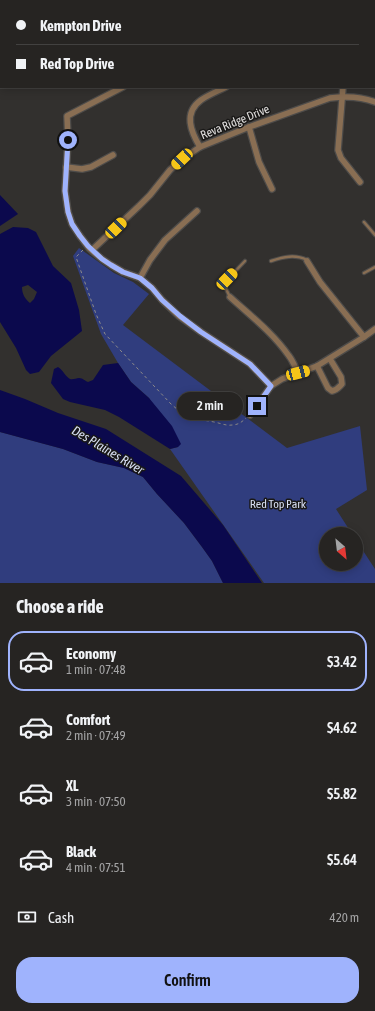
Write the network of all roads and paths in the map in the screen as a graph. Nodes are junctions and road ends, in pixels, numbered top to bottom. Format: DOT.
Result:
graph roads {
  1 [pos="121,88"];
  2 [pos="224,88"];
  3 [pos="344,88"];
  4 [pos="343,96"];
  5 [pos="375,102"];
  6 [pos="249,127"];
  7 [pos="200,147"];
  8 [pos="114,155"];
  9 [pos="66,167"];
  10 [pos="360,182"];
  11 [pos="272,188"];
  12 [pos="197,211"];
  13 [pos="364,222"];
  14 [pos="375,235"];
  15 [pos="85,248"];
  16 [pos="92,250"];
  17 [pos="245,261"];
  18 [pos="271,261"];
  19 [pos="307,261"];
  20 [pos="375,267"];
  21 [pos="364,273"];
  22 [pos="140,278"];
  23 [pos="230,297"];
  24 [pos="375,329"];
  25 [pos="364,337"];
  26 [pos="330,358"];
  27 [pos="316,366"];
  28 [pos="298,373"];
  29 [pos="271,386"];
  30 [pos="250,415"];
  1 -- 9 [label="street"];
  2 -- 7 [label="street"];
  3 -- 4 [label="street"];
  4 -- 5 [label="street, Reva Ridge Drive"];
  4 -- 6 [label="street, Reva Ridge Drive"];
  4 -- 10 [label="street"];
  6 -- 7 [label="street, Reva Ridge Drive"];
  6 -- 11 [label="street"];
  7 -- 16 [label="street, Reva Ridge Drive"];
  8 -- 9 [label="street"];
  9 -- 16 [label="street"];
  12 -- 22 [label="street"];
  13 -- 14 [label="lane"];
  15 -- 30 [label="path"];
  16 -- 22 [label="street"];
  17 -- 23 [label="lane"];
  18 -- 19 [label="lane"];
  19 -- 25 [label="street"];
  20 -- 21 [label="lane"];
  22 -- 29 [label="street"];
  23 -- 28 [label="street"];
  24 -- 25 [label="street"];
  25 -- 26 [label="street"];
  26 -- 27 [label="street"];
  26 -- 27 [label="street"];
  27 -- 28 [label="street"];
  28 -- 29 [label="street"];
  29 -- 30 [label="street"];
}
